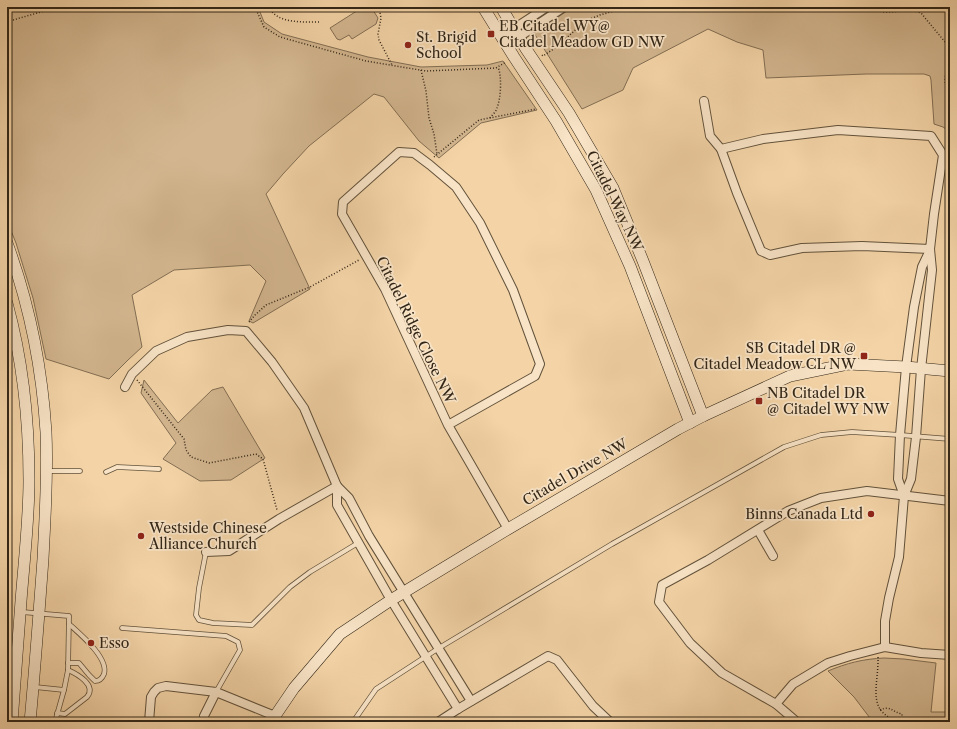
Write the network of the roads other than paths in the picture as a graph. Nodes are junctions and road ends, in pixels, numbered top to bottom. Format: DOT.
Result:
graph roads {
  1 [pos="482,7"];
  2 [pos="501,7"];
  3 [pos="547,7"];
  4 [pos="564,7"];
  5 [pos="517,33"];
  6 [pos="504,41"];
  7 [pos="704,101"];
  8 [pos="569,112"];
  9 [pos="556,121"];
  10 [pos="721,149"];
  11 [pos="7,243"];
  12 [pos="930,249"];
  13 [pos="643,261"];
  14 [pos="630,266"];
  15 [pos="7,303"];
  16 [pos="906,367"];
  17 [pos="921,369"];
  18 [pos="950,371"];
  19 [pos="125,387"];
  20 [pos="703,416"];
  21 [pos="690,423"];
  22 [pos="448,425"];
  23 [pos="900,435"];
  24 [pos="916,437"];
  25 [pos="950,439"];
  26 [pos="159,469"];
  27 [pos="47,471"];
  28 [pos="80,471"];
  29 [pos="106,472"];
  30 [pos="337,486"];
  31 [pos="904,496"];
  32 [pos="950,501"];
  33 [pos="508,529"];
  34 [pos="758,530"];
  35 [pos="358,543"];
  36 [pos="206,552"];
  37 [pos="773,556"];
  38 [pos="404,592"];
  39 [pos="391,600"];
  40 [pos="20,611"];
  41 [pos="39,613"];
  42 [pos="69,624"];
  43 [pos="122,628"];
  44 [pos="885,647"];
  45 [pos="439,648"];
  46 [pos="950,655"];
  47 [pos="426,657"];
  48 [pos="68,663"];
  49 [pos="68,670"];
  50 [pos="33,687"];
  51 [pos="64,690"];
  52 [pos="216,692"];
  53 [pos="471,701"];
  54 [pos="776,704"];
  55 [pos="458,709"];
  56 [pos="57,713"];
  57 [pos="275,719"];
  58 [pos="12,722"];
  59 [pos="30,722"];
  60 [pos="55,722"];
  61 [pos="149,722"];
  62 [pos="203,722"];
  63 [pos="353,722"];
  64 [pos="438,722"];
  65 [pos="610,722"];
  66 [pos="797,722"];
  1 -- 6 [label="street, Citadel Way NW"];
  2 -- 5 [label="street, Citadel Way NW"];
  3 -- 5 [label="street"];
  4 -- 5 [label="street"];
  5 -- 6 [label="street"];
  5 -- 8 [label="street, Citadel Way NW"];
  6 -- 9 [label="street, Citadel Way NW"];
  7 -- 10 [label="street"];
  8 -- 9 [label="street"];
  8 -- 13 [label="street, Citadel Way NW"];
  9 -- 14 [label="street, Citadel Way NW"];
  10 -- 12 [label="street"];
  10 -- 12 [label="street"];
  11 -- 27 [label="street"];
  12 -- 16 [label="street"];
  12 -- 17 [label="street"];
  13 -- 14 [label="street"];
  13 -- 20 [label="street, Citadel Way NW"];
  14 -- 21 [label="street, Citadel Way NW"];
  15 -- 40 [label="street"];
  16 -- 17 [label="street, Citadel Drive NW"];
  16 -- 20 [label="street, Citadel Drive NW"];
  16 -- 23 [label="street"];
  17 -- 18 [label="street, Citadel Drive NW"];
  17 -- 24 [label="street"];
  19 -- 30 [label="street"];
  20 -- 21 [label="street, Citadel Drive NW"];
  21 -- 33 [label="street, Citadel Drive NW"];
  22 -- 22 [label="street, Citadel Ridge Close NW"];
  22 -- 33 [label="street, Citadel Ridge Close NW"];
  23 -- 24 [label="lane"];
  23 -- 31 [label="street"];
  23 -- 45 [label="lane"];
  24 -- 25 [label="lane"];
  24 -- 31 [label="street"];
  26 -- 29 [label="lane"];
  27 -- 28 [label="lane"];
  27 -- 41 [label="street"];
  30 -- 35 [label="street"];
  30 -- 36 [label="street"];
  30 -- 38 [label="street"];
  31 -- 32 [label="street"];
  31 -- 34 [label="street"];
  31 -- 44 [label="street"];
  33 -- 38 [label="street, Citadel Drive NW"];
  34 -- 37 [label="street"];
  34 -- 54 [label="street"];
  35 -- 36 [label="lane"];
  35 -- 39 [label="street"];
  38 -- 39 [label="street, Citadel Drive NW"];
  38 -- 45 [label="street"];
  39 -- 47 [label="street"];
  39 -- 57 [label="street, Citadel Drive NW"];
  40 -- 41 [label="lane"];
  40 -- 58 [label="street"];
  41 -- 42 [label="lane"];
  41 -- 50 [label="street"];
  42 -- 48 [label="lane"];
  42 -- 48 [label="lane"];
  43 -- 52 [label="lane"];
  44 -- 46 [label="street"];
  44 -- 54 [label="street"];
  45 -- 47 [label="lane"];
  45 -- 53 [label="street"];
  47 -- 55 [label="street"];
  47 -- 63 [label="lane"];
  48 -- 49 [label="lane"];
  49 -- 51 [label="lane"];
  49 -- 56 [label="lane"];
  50 -- 51 [label="lane"];
  50 -- 59 [label="street"];
  51 -- 56 [label="lane"];
  52 -- 57 [label="street"];
  52 -- 61 [label="street"];
  52 -- 62 [label="street"];
  53 -- 55 [label="street"];
  53 -- 65 [label="street"];
  54 -- 66 [label="street"];
  55 -- 64 [label="street"];
  56 -- 60 [label="lane"];
}
